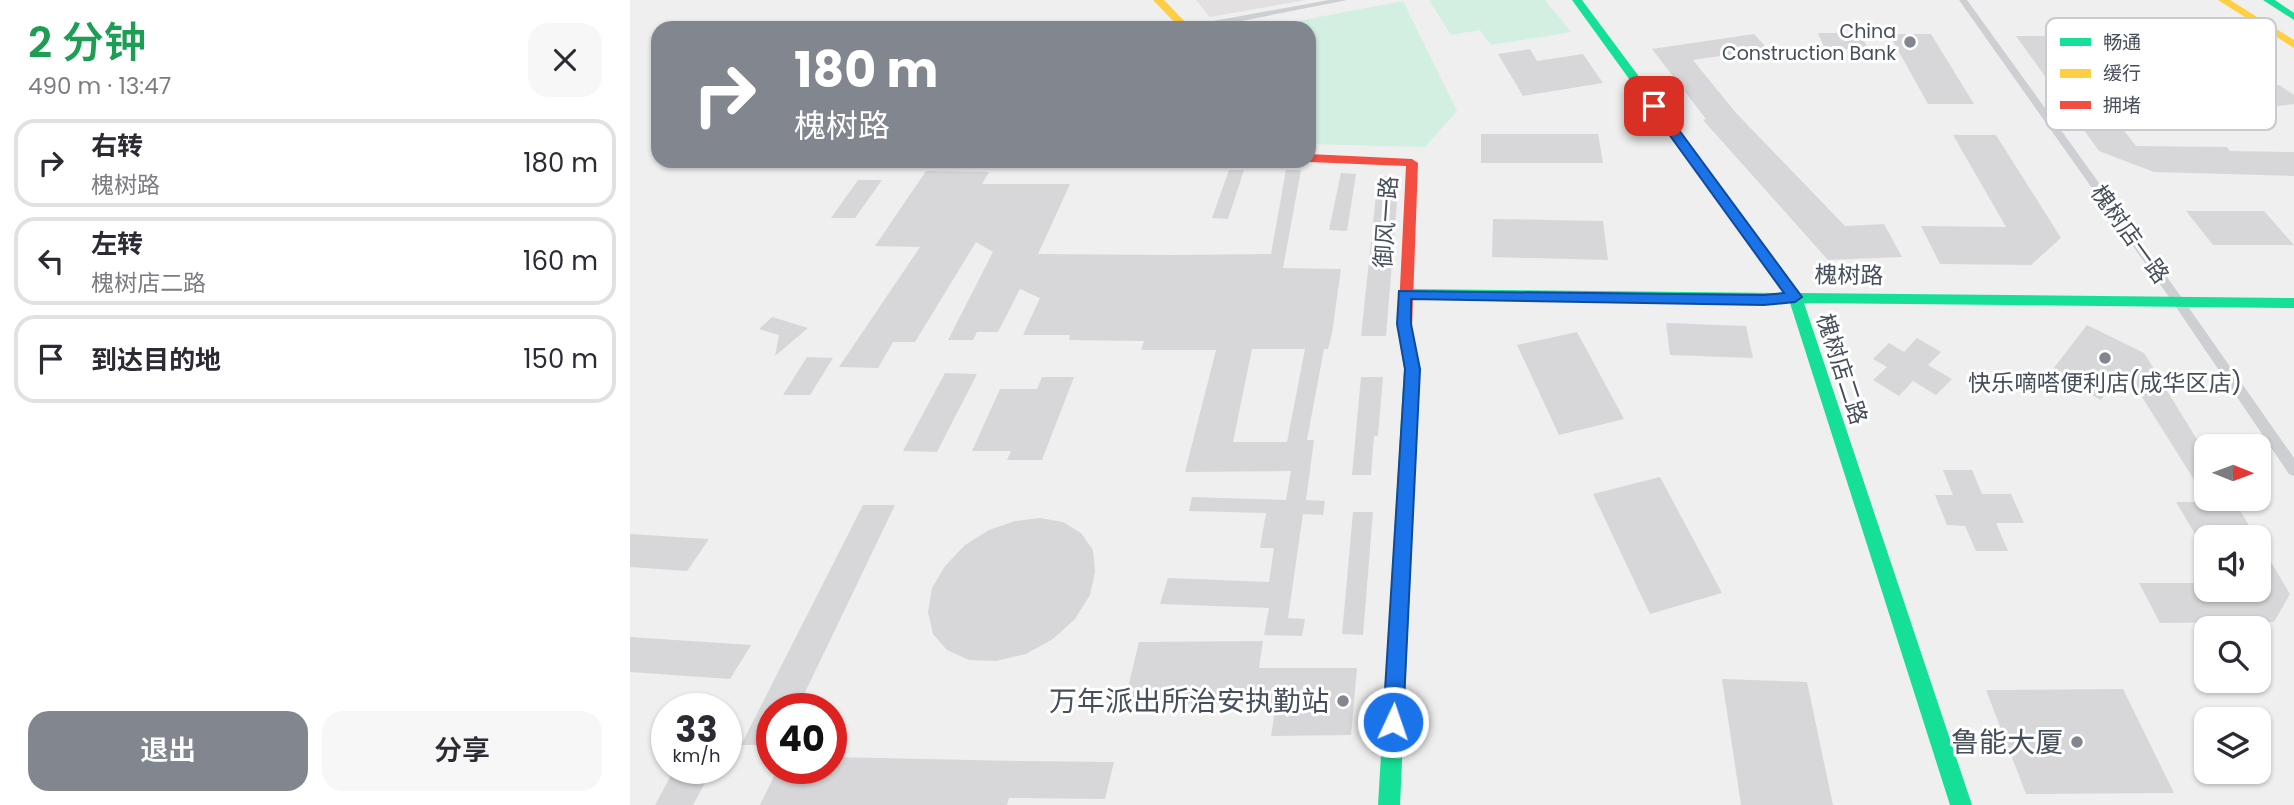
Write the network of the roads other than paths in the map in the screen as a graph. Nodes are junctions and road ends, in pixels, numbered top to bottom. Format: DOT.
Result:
graph roads {
  1 [pos="1144,0"];
  2 [pos="1158,0"];
  3 [pos="1343,0"];
  4 [pos="1577,0"];
  5 [pos="1962,0"];
  6 [pos="2223,0"];
  7 [pos="2268,0"];
  8 [pos="2243,13"];
  9 [pos="2292,16"];
  10 [pos="2250,18"];
  11 [pos="2251,18"];
  12 [pos="1164,21"];
  13 [pos="1181,21"];
  14 [pos="1228,21"];
  15 [pos="2276,34"];
  16 [pos="2276,37"];
  17 [pos="2294,45"];
  18 [pos="2294,50"];
  19 [pos="2046,117"];
  20 [pos="2055,130"];
  21 [pos="1316,158"];
  22 [pos="1404,294"];
  23 [pos="1795,297"];
  24 [pos="2178,301"];
  25 [pos="2294,303"];
  26 [pos="2294,470"];
  27 [pos="1389,805"];
  28 [pos="1961,805"];
  1 -- 12 [label="street"];
  2 -- 13 [label="street"];
  3 -- 14 [label="street"];
  4 -- 23 [label="street, 槐树店二路"];
  5 -- 19 [label="street, 槐树店一路"];
  6 -- 8 [label="street"];
  7 -- 9 [label="street"];
  8 -- 10 [label="street"];
  8 -- 11 [label="street"];
  15 -- 17 [label="street"];
  16 -- 18 [label="street"];
  20 -- 24 [label="street, 槐树店一路"];
  21 -- 22 [label="street, 御风一路"];
  22 -- 23 [label="street, 槐树路"];
  22 -- 27 [label="street, 御风一路"];
  23 -- 24 [label="street, 槐树路"];
  23 -- 28 [label="street, 槐树店二路"];
  24 -- 25 [label="street, 槐树路"];
  24 -- 26 [label="street, 槐树店一路"];
}
